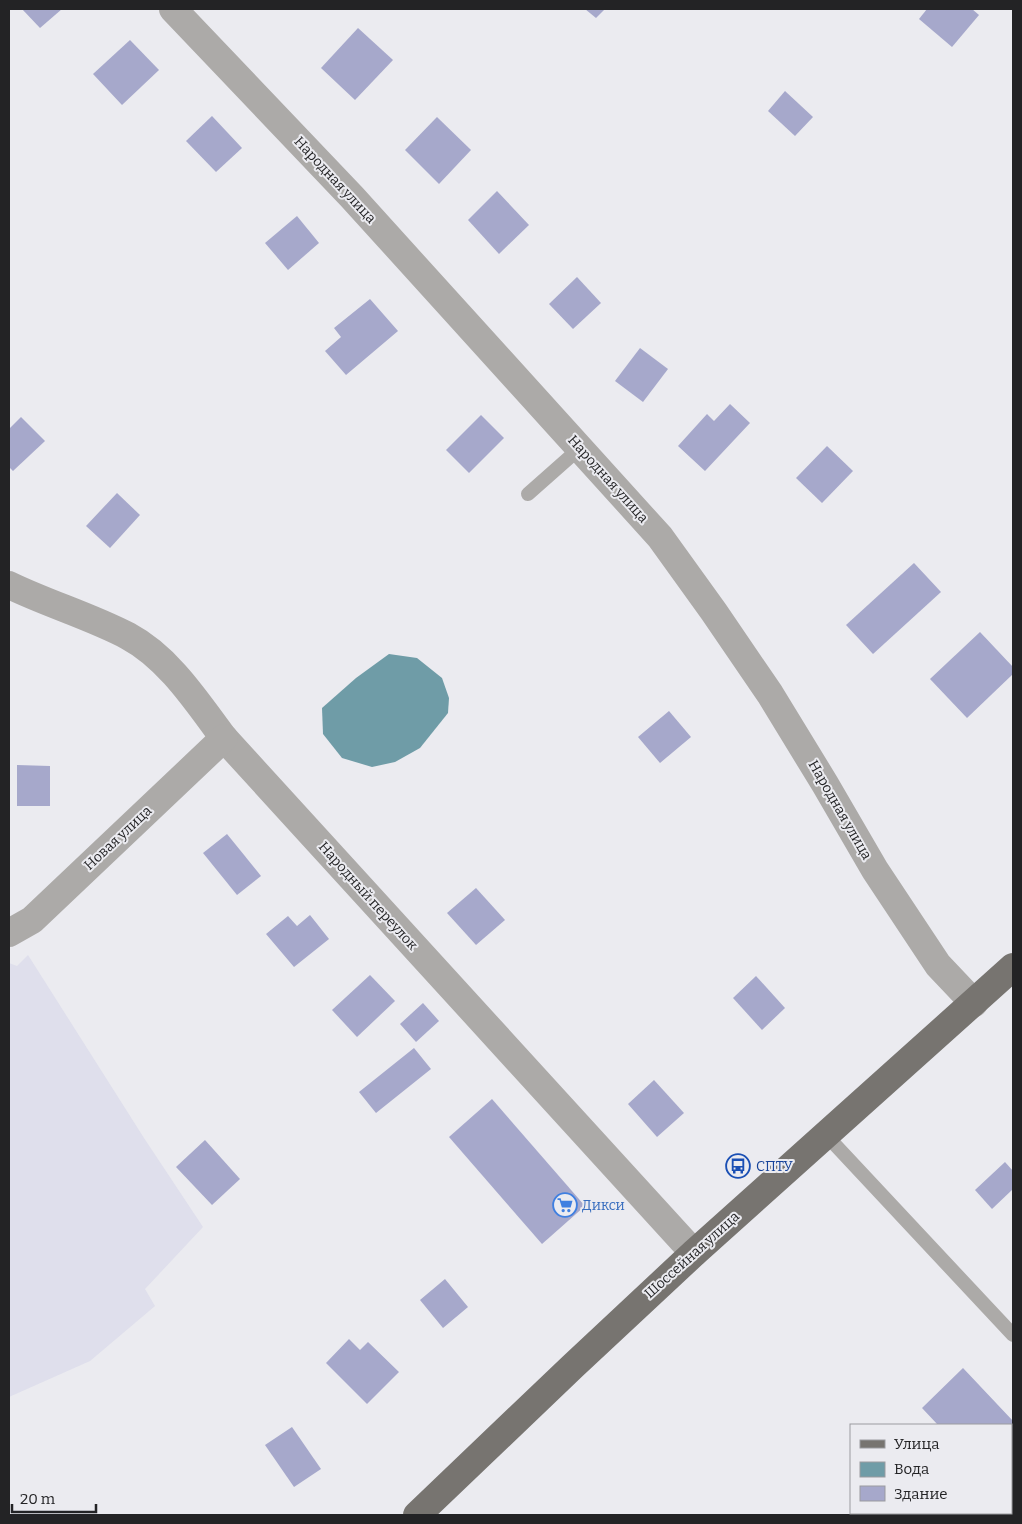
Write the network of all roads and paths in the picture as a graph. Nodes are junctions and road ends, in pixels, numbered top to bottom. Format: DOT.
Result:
graph roads {
  1 [pos="172,9"];
  2 [pos="580,448"];
  3 [pos="528,494"];
  4 [pos="9,585"];
  5 [pos="224,738"];
  6 [pos="9,933"];
  7 [pos="1013,967"];
  8 [pos="974,1003"];
  9 [pos="826,1135"];
  10 [pos="694,1253"];
  11 [pos="1013,1335"];
  12 [pos="417,1515"];
  1 -- 2 [label="street, Народная улица"];
  2 -- 3 [label="lane"];
  2 -- 8 [label="street, Народная улица"];
  4 -- 5 [label="street, Народный переулок"];
  5 -- 6 [label="street, Новая улица"];
  5 -- 10 [label="street, Народный переулок"];
  7 -- 8 [label="main road, Шоссейная улица"];
  8 -- 9 [label="main road, Шоссейная улица"];
  9 -- 10 [label="main road, Шоссейная улица"];
  9 -- 11 [label="lane"];
  10 -- 12 [label="main road, Шоссейная улица"];
}
